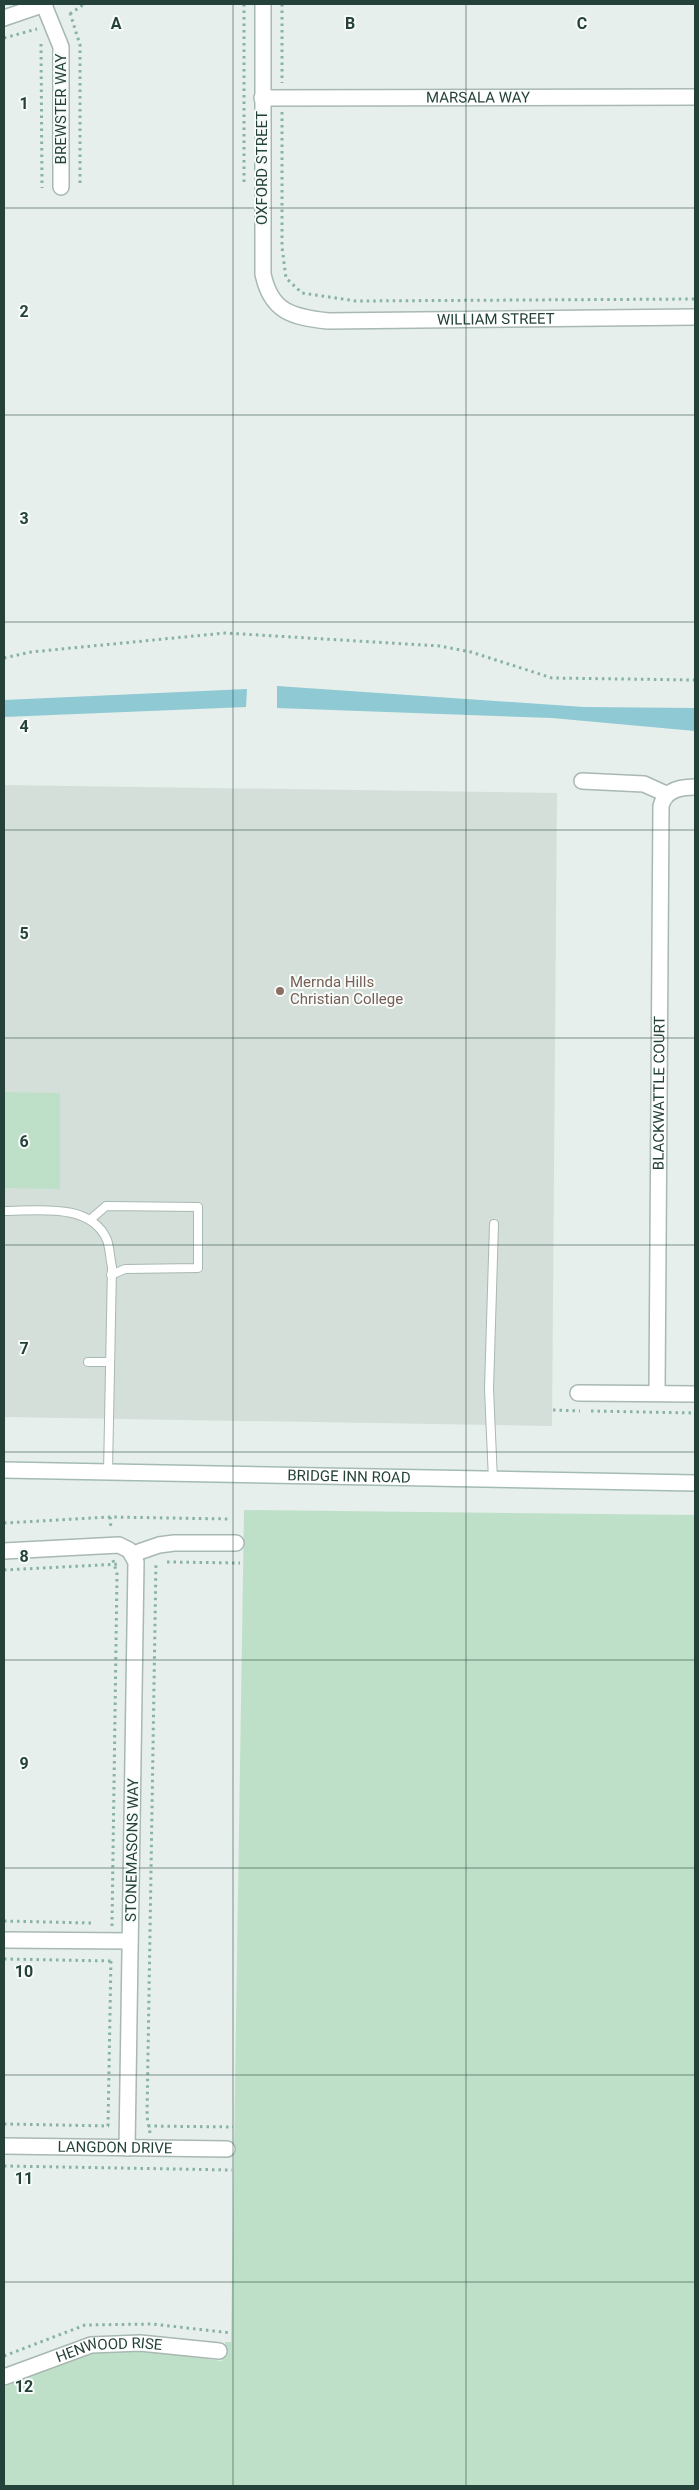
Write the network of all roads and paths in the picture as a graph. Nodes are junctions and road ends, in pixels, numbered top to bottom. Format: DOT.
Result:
graph roads {
  1 [pos="45,4"];
  2 [pos="244,4"];
  3 [pos="263,4"];
  4 [pos="282,4"];
  5 [pos="70,13"];
  6 [pos="4,18"];
  7 [pos="40,28"];
  8 [pos="695,97"];
  9 [pos="262,98"];
  10 [pos="282,98"];
  11 [pos="244,182"];
  12 [pos="61,187"];
  13 [pos="80,187"];
  14 [pos="42,188"];
  15 [pos="695,299"];
  16 [pos="296,316"];
  17 [pos="695,317"];
  18 [pos="4,658"];
  19 [pos="695,680"];
  20 [pos="582,781"];
  21 [pos="695,787"];
  22 [pos="666,794"];
  23 [pos="4,1211"];
  24 [pos="91,1219"];
  25 [pos="494,1224"];
  26 [pos="111,1274"];
  27 [pos="88,1362"];
  28 [pos="110,1362"];
  29 [pos="578,1393"];
  30 [pos="657,1394"];
  31 [pos="695,1394"];
  32 [pos="553,1410"];
  33 [pos="695,1413"];
  34 [pos="4,1470"];
  35 [pos="108,1472"];
  36 [pos="493,1480"];
  37 [pos="695,1483"];
  38 [pos="110,1517"];
  39 [pos="229,1519"];
  40 [pos="4,1523"];
  41 [pos="236,1543"];
  42 [pos="113,1545"];
  43 [pos="4,1551"];
  44 [pos="133,1554"];
  45 [pos="156,1562"];
  46 [pos="4,1921"];
  47 [pos="92,1922"];
  48 [pos="102,1923"];
  49 [pos="112,1923"];
  50 [pos="4,1940"];
  51 [pos="111,1941"];
  52 [pos="130,1941"];
  53 [pos="4,1959"];
  54 [pos="111,1961"];
  55 [pos="108,2126"];
  56 [pos="4,2146"];
  57 [pos="127,2148"];
  58 [pos="150,2148"];
  59 [pos="227,2149"];
  60 [pos="4,2166"];
  61 [pos="150,2168"];
  62 [pos="232,2170"];
  63 [pos="219,2351"];
  64 [pos="4,2377"];
  1 -- 6 [label="street"];
  1 -- 12 [label="street, BREWSTER WAY"];
  2 -- 11 [label="path"];
  3 -- 9 [label="street, OXFORD STREET"];
  4 -- 10 [label="path"];
  5 -- 13 [label="path"];
  7 -- 14 [label="path"];
  8 -- 10 [label="street, MARSALA WAY"];
  9 -- 10 [label="street, MARSALA WAY"];
  9 -- 16 [label="street, OXFORD STREET"];
  10 -- 15 [label="path"];
  16 -- 17 [label="street, WILLIAM STREET"];
  18 -- 19 [label="path"];
  20 -- 22 [label="street"];
  21 -- 22 [label="street"];
  22 -- 30 [label="street, BLACKWATTLE COURT"];
  23 -- 24 [label="lane"];
  24 -- 26 [label="lane"];
  24 -- 26 [label="lane"];
  25 -- 36 [label="lane"];
  26 -- 28 [label="lane"];
  27 -- 28 [label="lane"];
  28 -- 35 [label="lane"];
  29 -- 30 [label="street"];
  30 -- 31 [label="street"];
  32 -- 33 [label="path"];
  34 -- 35 [label="street, BRIDGE INN ROAD"];
  35 -- 36 [label="street, BRIDGE INN ROAD"];
  36 -- 37 [label="street, BRIDGE INN ROAD"];
  38 -- 39 [label="path"];
  38 -- 40 [label="path"];
  38 -- 42 [label="path"];
  41 -- 44 [label="street"];
  42 -- 43 [label="street"];
  42 -- 44 [label="street"];
  42 -- 49 [label="path"];
  44 -- 52 [label="street, STONEMASONS WAY"];
  45 -- 58 [label="path"];
  46 -- 47 [label="path"];
  48 -- 49 [label="path"];
  49 -- 51 [label="path"];
  50 -- 51 [label="street"];
  51 -- 52 [label="street"];
  51 -- 54 [label="path"];
  52 -- 57 [label="street, STONEMASONS WAY"];
  53 -- 54 [label="path"];
  54 -- 55 [label="path"];
  56 -- 57 [label="street, LANGDON DRIVE"];
  57 -- 58 [label="street, LANGDON DRIVE"];
  58 -- 59 [label="street, LANGDON DRIVE"];
  58 -- 61 [label="path"];
  60 -- 61 [label="path"];
  61 -- 62 [label="path"];
  63 -- 64 [label="street, HENWOOD RISE"];
}
